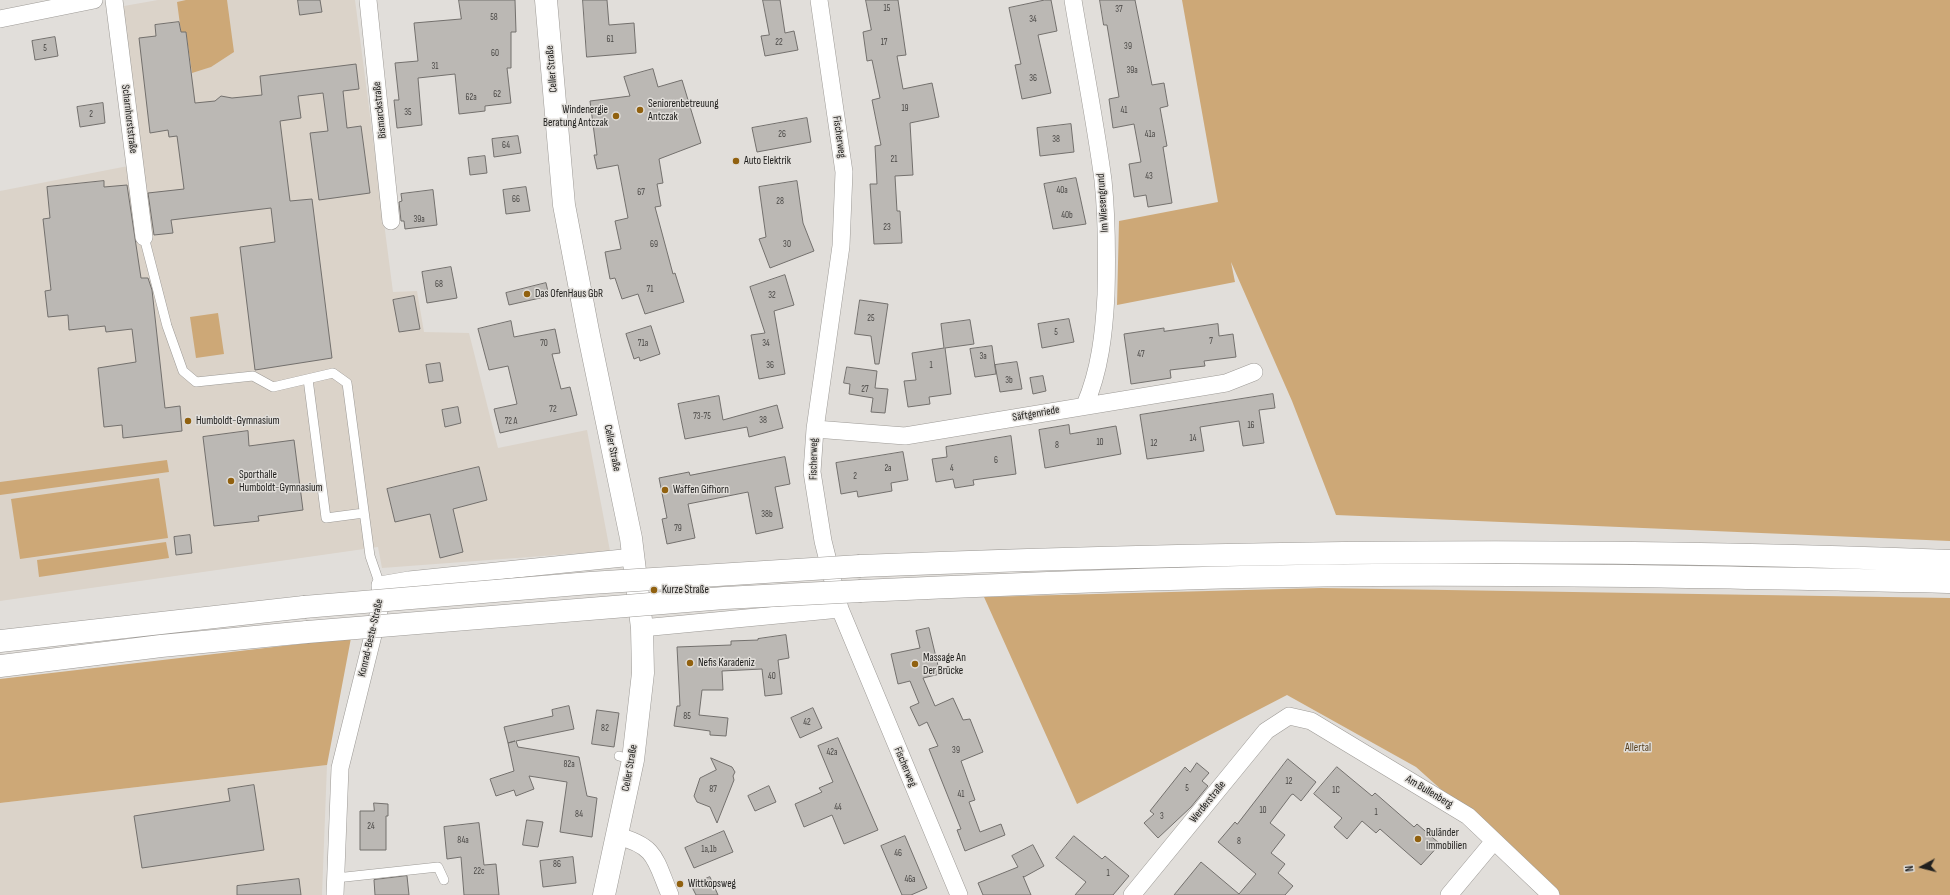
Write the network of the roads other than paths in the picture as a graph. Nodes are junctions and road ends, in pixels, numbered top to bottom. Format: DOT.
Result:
graph roads {
  1 [pos="94,0"];
  2 [pos="114,0"];
  3 [pos="368,0"];
  4 [pos="546,0"];
  5 [pos="819,0"];
  6 [pos="1073,0"];
  7 [pos="0,20"];
  8 [pos="391,221"];
  9 [pos="144,237"];
  10 [pos="1254,372"];
  11 [pos="308,379"];
  12 [pos="1085,405"];
  13 [pos="815,429"];
  14 [pos="364,514"];
  15 [pos="633,557"];
  16 [pos="1950,561"];
  17 [pos="1950,582"];
  18 [pos="380,585"];
  19 [pos="840,609"];
  20 [pos="642,628"];
  21 [pos="0,641"];
  22 [pos="0,666"];
  23 [pos="1289,716"];
  24 [pos="617,836"];
  25 [pos="1494,842"];
  26 [pos="444,880"];
  27 [pos="335,887"];
  28 [pos="604,895"];
  29 [pos="670,895"];
  30 [pos="958,895"];
  31 [pos="1132,895"];
  32 [pos="1449,895"];
  33 [pos="1551,895"];
  1 -- 7 [label="street"];
  2 -- 9 [label="street, Scharnhorststraße"];
  3 -- 8 [label="street, Bismarckstraße"];
  4 -- 15 [label="main road, Celler Straße"];
  5 -- 13 [label="street, Fischerweg"];
  6 -- 12 [label="street, Im Wiesengrund"];
  9 -- 11 [label="lane"];
  10 -- 12 [label="street, Säftgenriede"];
  11 -- 14 [label="lane"];
  11 -- 14 [label="lane"];
  12 -- 13 [label="street, Säftgenriede"];
  13 -- 19 [label="street, Fischerweg"];
  14 -- 18 [label="lane"];
  15 -- 18 [label="street, Konrad-Beste-Straße"];
  15 -- 20 [label="main road, Celler Straße"];
  16 -- 21 [label="main road, bridge"];
  17 -- 22 [label="main road, bridge"];
  18 -- 27 [label="street, Konrad-Beste-Straße"];
  19 -- 20 [label="street"];
  19 -- 30 [label="street, Fischerweg"];
  20 -- 24 [label="main road, Celler Straße"];
  23 -- 25 [label="street, Am Bullenberg"];
  23 -- 31 [label="street, Werderstraße"];
  24 -- 28 [label="main road, Celler Straße"];
  24 -- 29 [label="street"];
  25 -- 32 [label="street"];
  25 -- 33 [label="street, Am Bullenberg"];
  26 -- 27 [label="lane"];
}
